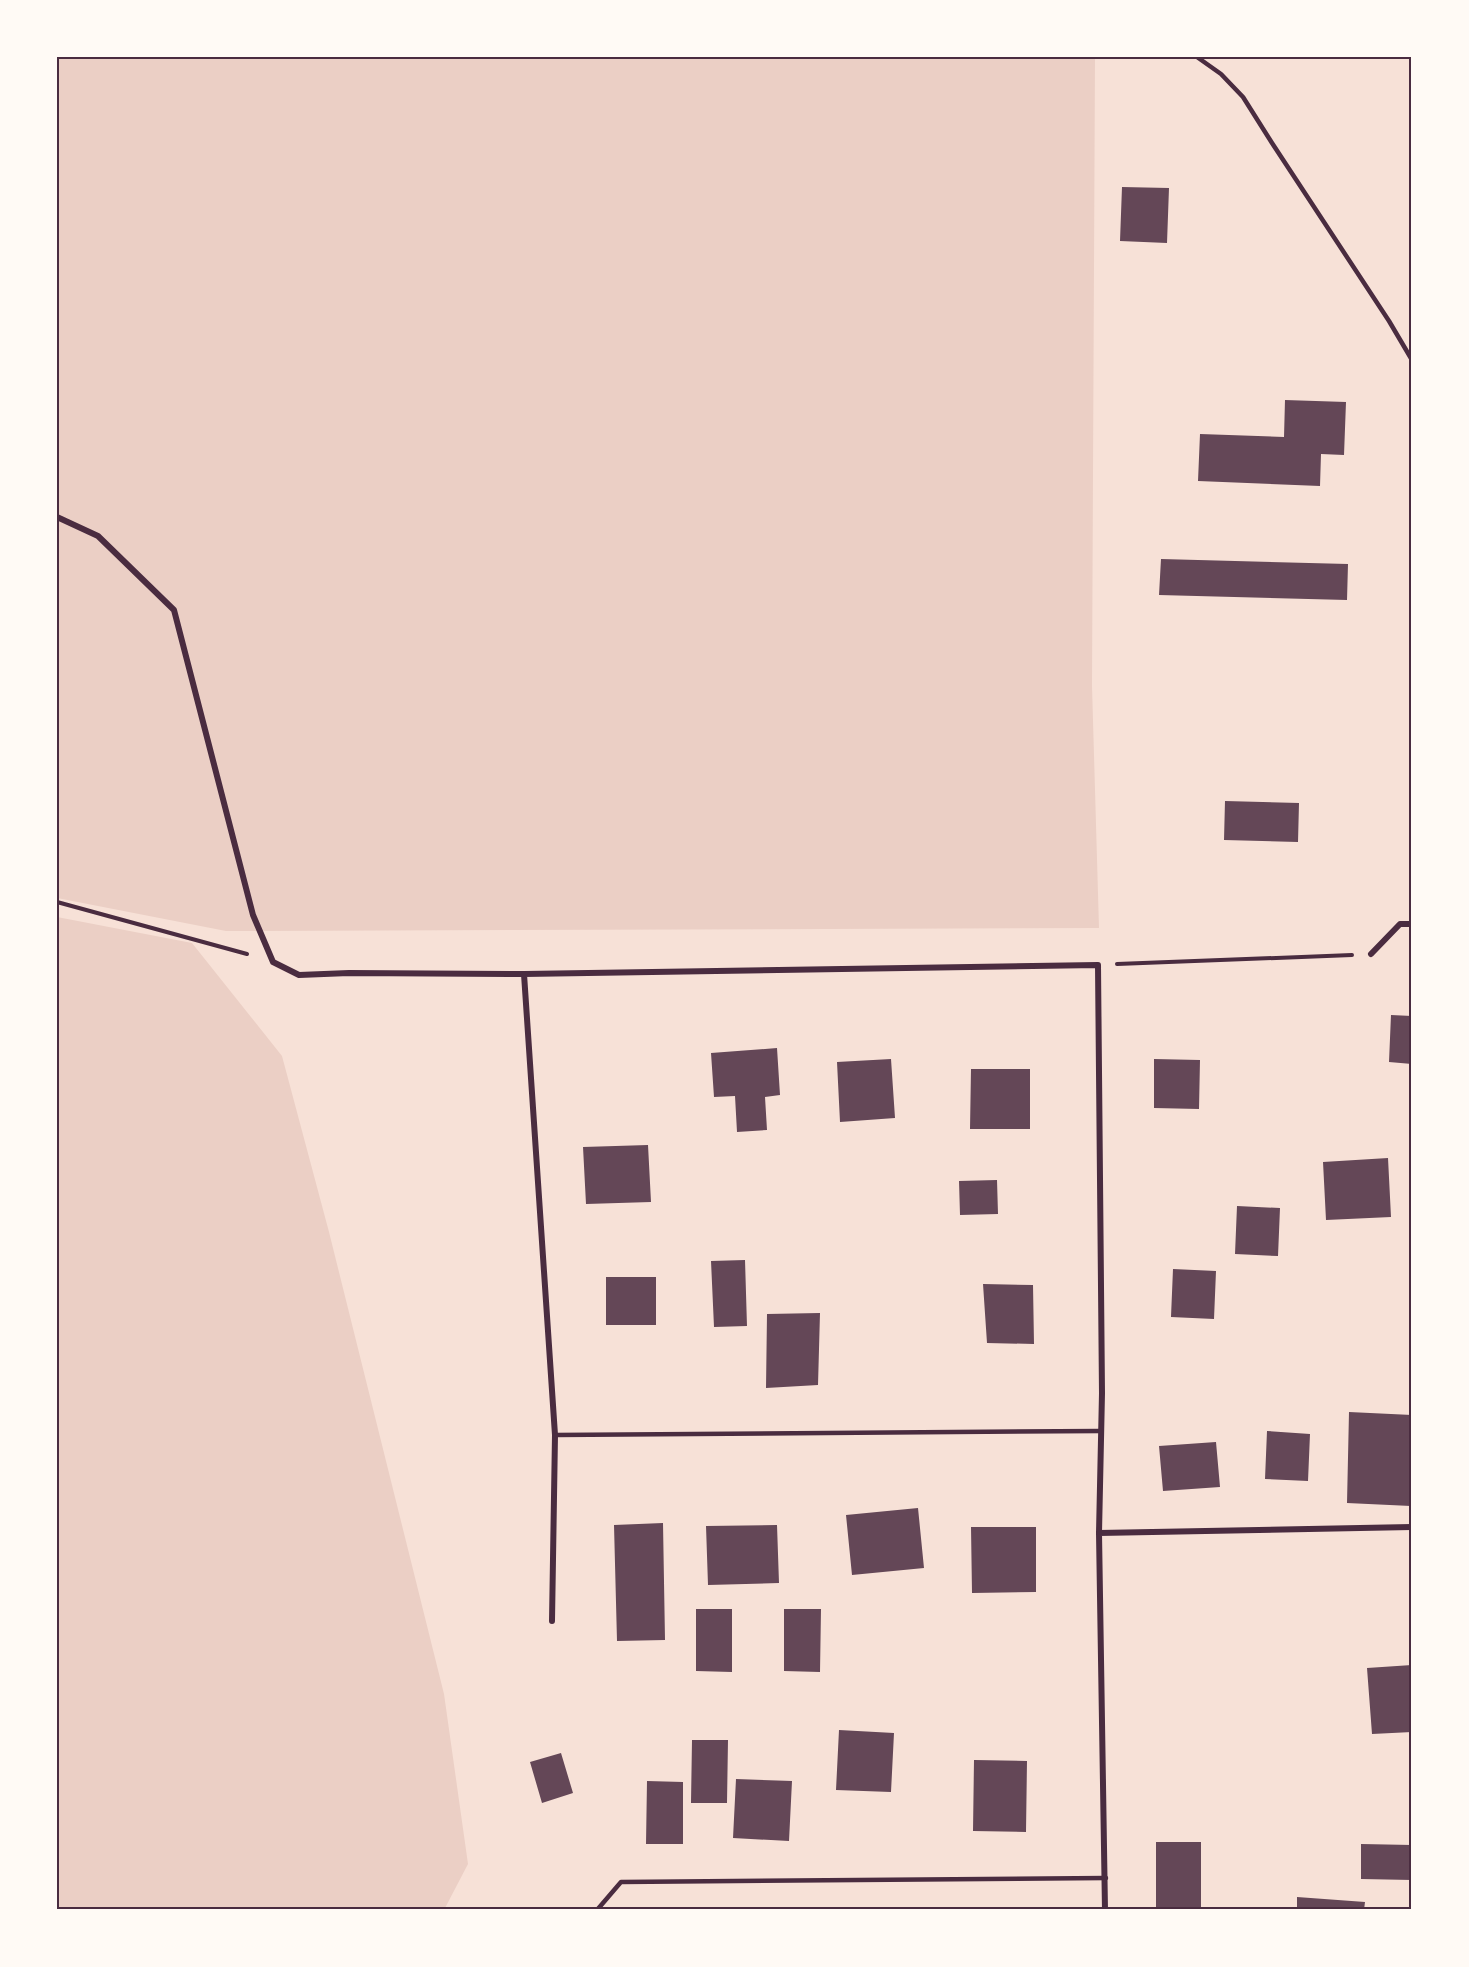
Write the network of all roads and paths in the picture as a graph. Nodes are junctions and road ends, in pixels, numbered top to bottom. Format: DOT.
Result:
graph roads {
  1 [pos="1197,57"];
  2 [pos="1412,360"];
  3 [pos="57,517"];
  4 [pos="57,902"];
  5 [pos="1412,924"];
  6 [pos="1371,954"];
  7 [pos="273,962"];
  8 [pos="1098,965"];
  9 [pos="524,974"];
  10 [pos="1100,1431"];
  11 [pos="555,1435"];
  12 [pos="1412,1527"];
  13 [pos="1099,1533"];
  14 [pos="552,1621"];
  15 [pos="1106,1878"];
  16 [pos="597,1910"];
  17 [pos="1105,1910"];
  1 -- 2 [label="lane"];
  3 -- 7 [label="street"];
  4 -- 7 [label="path"];
  5 -- 6 [label="street"];
  6 -- 8 [label="path"];
  7 -- 9 [label="street"];
  8 -- 9 [label="street"];
  8 -- 10 [label="street"];
  9 -- 11 [label="street"];
  10 -- 11 [label="lane"];
  10 -- 13 [label="street"];
  11 -- 14 [label="street"];
  12 -- 13 [label="street"];
  13 -- 15 [label="street"];
  15 -- 16 [label="lane"];
  15 -- 17 [label="street"];
}
